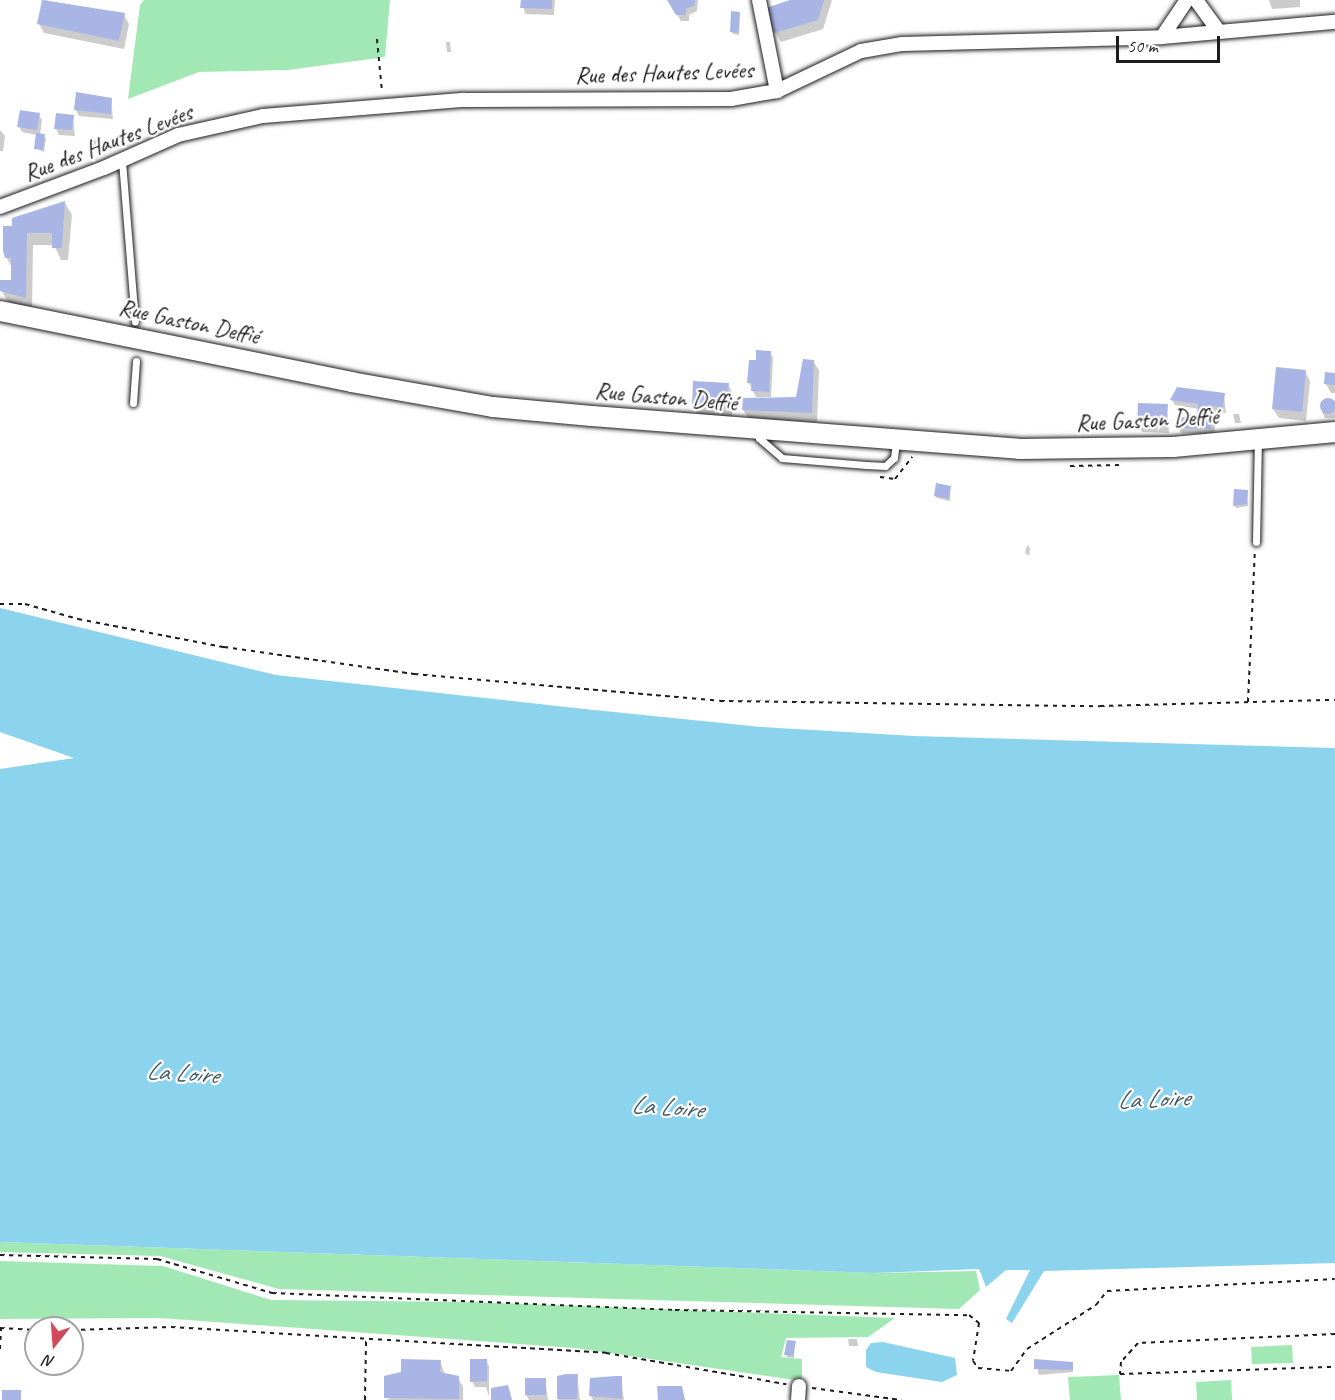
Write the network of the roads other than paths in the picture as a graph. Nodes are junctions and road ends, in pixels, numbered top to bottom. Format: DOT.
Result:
graph roads {
  1 [pos="759,0"];
  2 [pos="1188,0"];
  3 [pos="1196,0"];
  4 [pos="1335,22"];
  5 [pos="1219,32"];
  6 [pos="1162,38"];
  7 [pos="777,91"];
  8 [pos="122,160"];
  9 [pos="0,207"];
  10 [pos="0,311"];
  11 [pos="135,321"];
  12 [pos="136,361"];
  13 [pos="133,403"];
  14 [pos="759,430"];
  15 [pos="1335,432"];
  16 [pos="1258,439"];
  17 [pos="896,441"];
  18 [pos="1256,542"];
  1 -- 7 [label="street"];
  2 -- 6 [label="street"];
  3 -- 5 [label="street"];
  4 -- 5 [label="street, Rue des Hautes Levées"];
  5 -- 6 [label="street, Rue des Hautes Levées"];
  6 -- 7 [label="street, Rue des Hautes Levées"];
  7 -- 8 [label="street, Rue des Hautes Levées"];
  8 -- 9 [label="street, Rue des Hautes Levées"];
  8 -- 11 [label="lane"];
  10 -- 14 [label="main road, Rue Gaston Deffié"];
  12 -- 13 [label="lane"];
  14 -- 17 [label="main road, Rue Gaston Deffié"];
  14 -- 17 [label="lane"];
  15 -- 16 [label="main road, Rue Gaston Deffié"];
  16 -- 17 [label="main road, Rue Gaston Deffié"];
  16 -- 18 [label="lane"];
}
